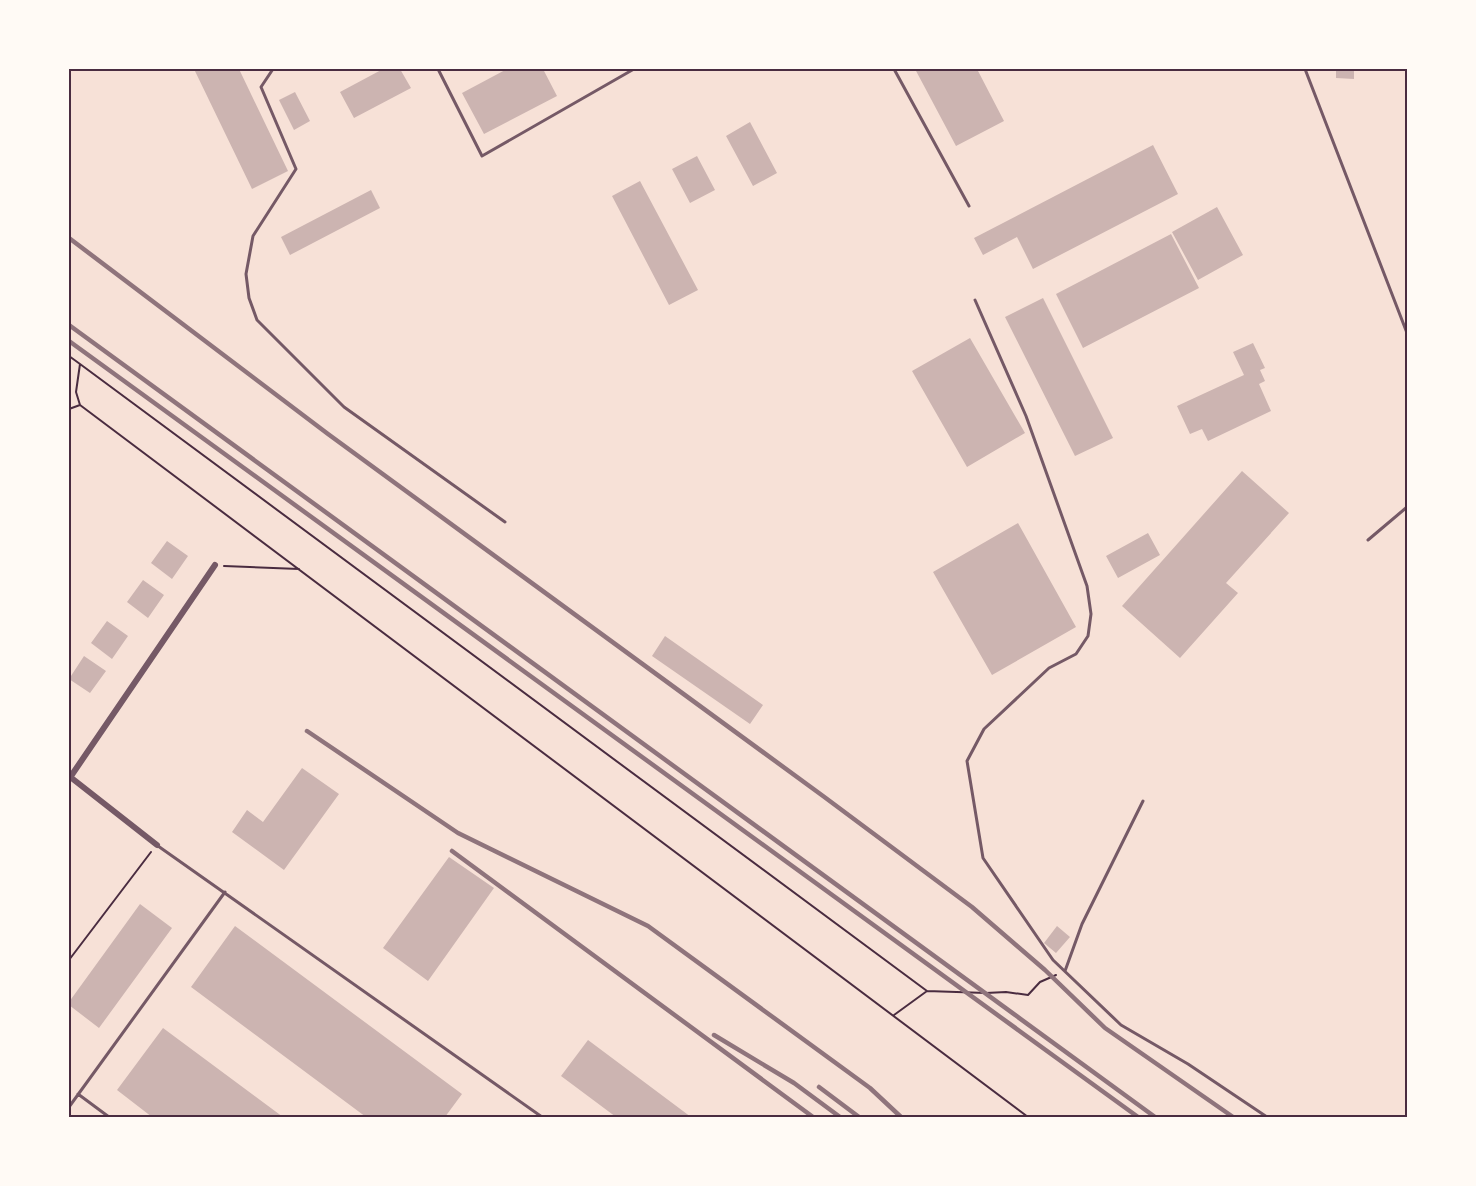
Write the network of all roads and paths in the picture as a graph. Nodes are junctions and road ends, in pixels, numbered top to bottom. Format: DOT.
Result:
graph roads {
  1 [pos="273,69"];
  2 [pos="438,69"];
  3 [pos="633,69"];
  4 [pos="894,69"];
  5 [pos="1305,69"];
  6 [pos="969,207"];
  7 [pos="975,300"];
  8 [pos="1407,333"];
  9 [pos="69,356"];
  10 [pos="81,364"];
  11 [pos="80,405"];
  12 [pos="69,409"];
  13 [pos="1407,507"];
  14 [pos="505,522"];
  15 [pos="1368,540"];
  16 [pos="215,566"];
  17 [pos="300,570"];
  18 [pos="69,777"];
  19 [pos="1143,801"];
  20 [pos="157,845"];
  21 [pos="225,892"];
  22 [pos="69,960"];
  23 [pos="1065,971"];
  24 [pos="927,991"];
  25 [pos="894,1015"];
  26 [pos="78,1095"];
  27 [pos="69,1107"];
  28 [pos="109,1117"];
  29 [pos="542,1117"];
  30 [pos="1028,1117"];
  31 [pos="1267,1117"];
  1 -- 14 [label="lane"];
  2 -- 3 [label="lane"];
  4 -- 6 [label="lane"];
  5 -- 8 [label="lane"];
  7 -- 23 [label="lane"];
  9 -- 10 [label="path"];
  10 -- 11 [label="path"];
  10 -- 24 [label="path"];
  11 -- 12 [label="path"];
  11 -- 17 [label="path"];
  13 -- 15 [label="lane"];
  16 -- 17 [label="path"];
  16 -- 18 [label="street"];
  17 -- 25 [label="path"];
  18 -- 20 [label="street"];
  19 -- 23 [label="lane"];
  20 -- 21 [label="lane"];
  20 -- 22 [label="path"];
  21 -- 26 [label="lane"];
  21 -- 29 [label="lane"];
  23 -- 24 [label="path"];
  23 -- 31 [label="lane"];
  24 -- 25 [label="path"];
  25 -- 30 [label="path"];
  26 -- 27 [label="lane"];
  26 -- 28 [label="lane"];
}
